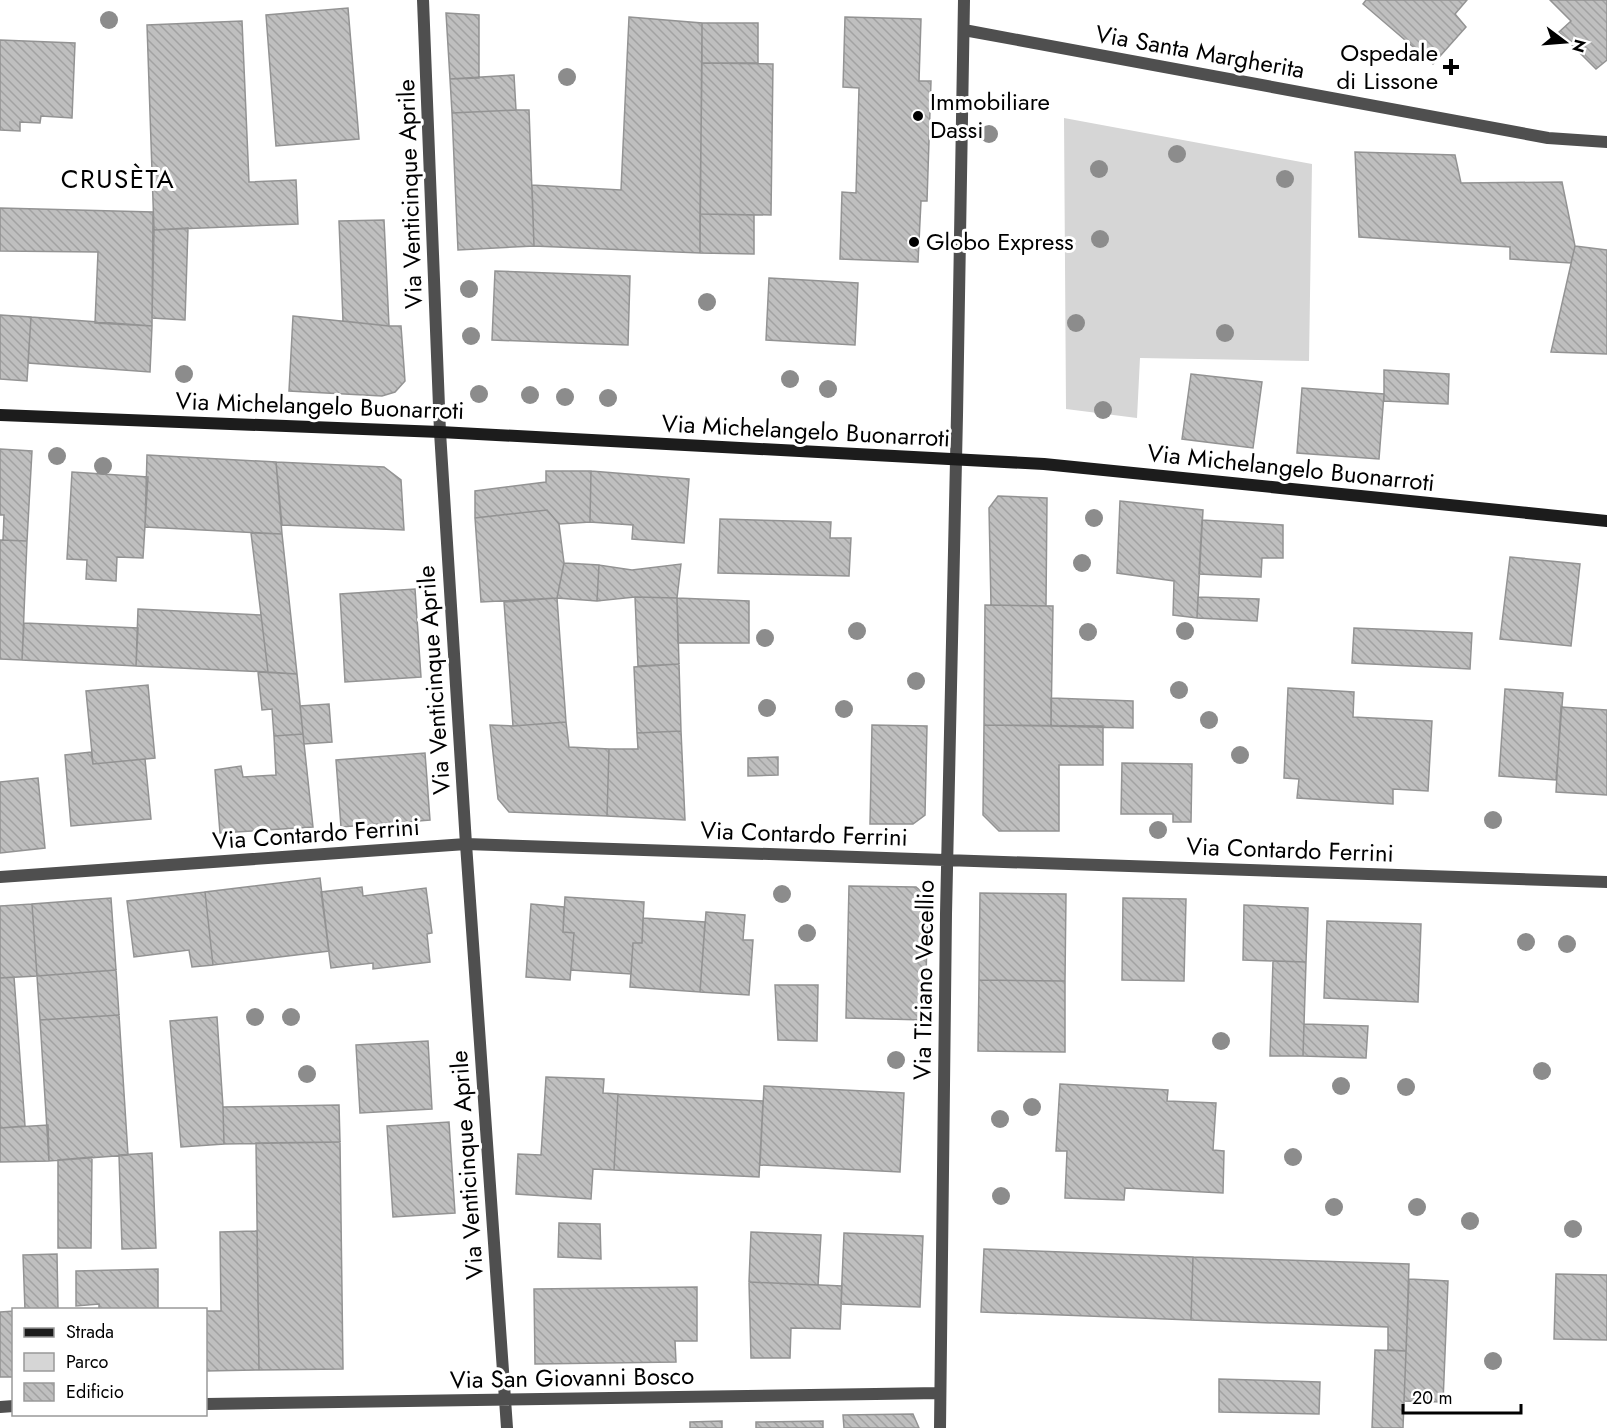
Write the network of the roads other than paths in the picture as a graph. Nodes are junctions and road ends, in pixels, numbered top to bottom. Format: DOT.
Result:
graph roads {
  1 [pos="423,0"];
  2 [pos="964,0"];
  3 [pos="964,30"];
  4 [pos="1607,142"];
  5 [pos="0,415"];
  6 [pos="440,432"];
  7 [pos="955,460"];
  8 [pos="1607,521"];
  9 [pos="466,844"];
  10 [pos="947,860"];
  11 [pos="0,877"];
  12 [pos="1607,882"];
  13 [pos="940,1393"];
  14 [pos="505,1400"];
  15 [pos="207,1404"];
  16 [pos="507,1428"];
  17 [pos="940,1428"];
  1 -- 6 [label="street, Via Venticinque Aprile"];
  2 -- 3 [label="street, Via Tiziano Vecellio"];
  3 -- 4 [label="street, Via Santa Margherita"];
  3 -- 7 [label="street, Via Tiziano Vecellio"];
  5 -- 6 [label="street, Via Michelangelo Buonarroti"];
  6 -- 7 [label="street, Via Michelangelo Buonarroti"];
  6 -- 9 [label="street, Via Venticinque Aprile"];
  7 -- 8 [label="street, Via Michelangelo Buonarroti"];
  7 -- 10 [label="street, Via Tiziano Vecellio"];
  9 -- 10 [label="street, Via Contardo Ferrini"];
  9 -- 11 [label="street, Via Contardo Ferrini"];
  9 -- 14 [label="street, Via Venticinque Aprile"];
  10 -- 12 [label="street, Via Contardo Ferrini"];
  10 -- 13 [label="street, Via Tiziano Vecellio"];
  13 -- 14 [label="street, Via San Giovanni Bosco"];
  13 -- 17 [label="street, Via Tiziano Vecellio"];
  14 -- 15 [label="street, Via San Giovanni Bosco"];
  14 -- 16 [label="street, Via Venticinque Aprile"];
}
